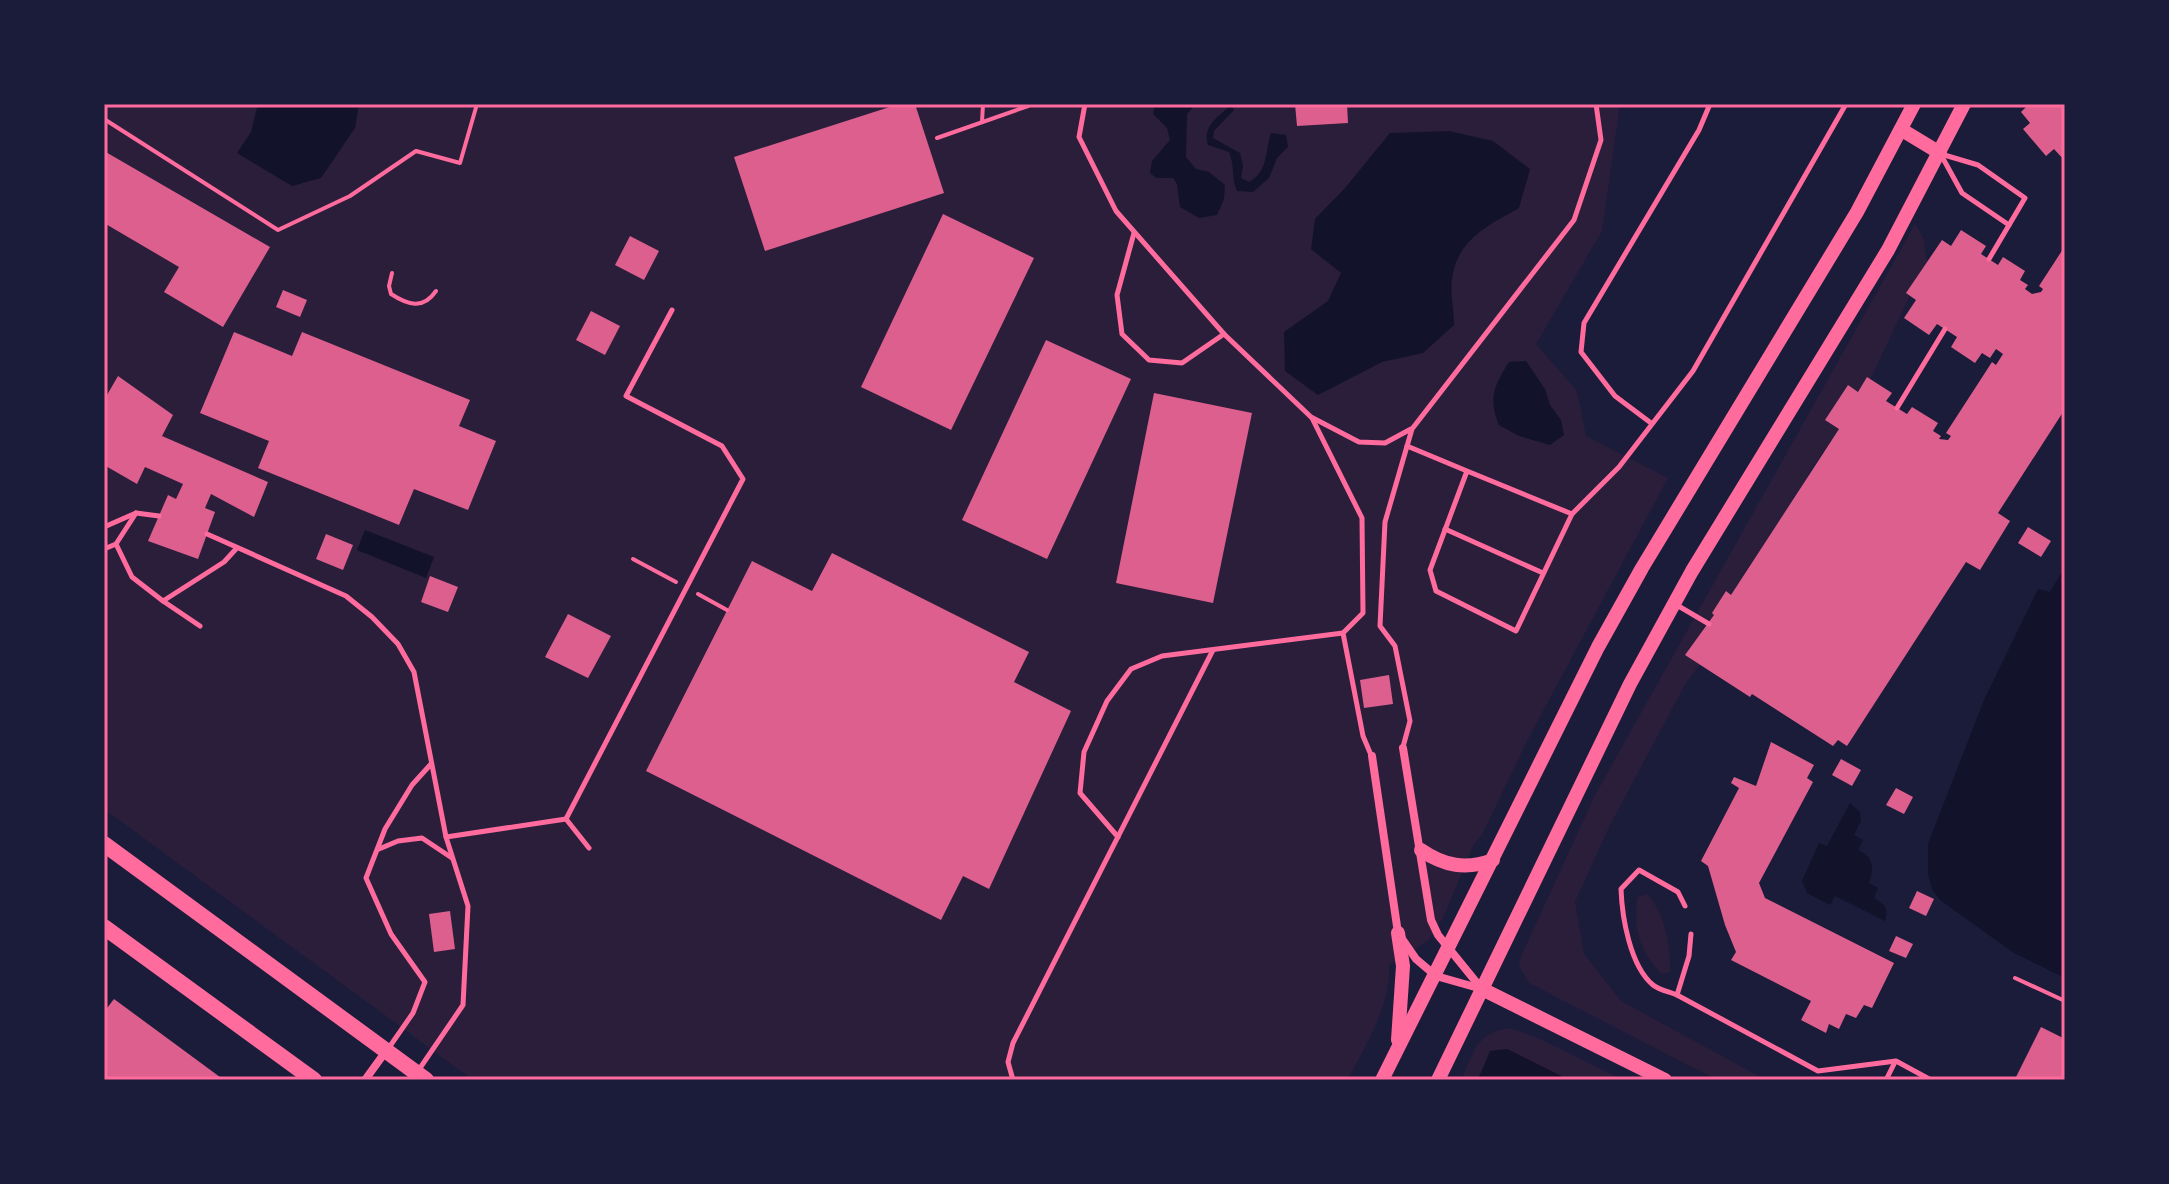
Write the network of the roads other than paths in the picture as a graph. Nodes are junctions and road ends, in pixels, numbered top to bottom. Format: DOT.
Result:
graph roads {
  1 [pos="1085,104"];
  2 [pos="1596,104"];
  3 [pos="1710,104"];
  4 [pos="1846,104"];
  5 [pos="1914,104"];
  6 [pos="1964,104"];
  7 [pos="1902,130"];
  8 [pos="1940,153"];
  9 [pos="2009,225"];
  10 [pos="1135,232"];
  11 [pos="1989,259"];
  12 [pos="672,310"];
  13 [pos="1945,329"];
  14 [pos="1224,334"];
  15 [pos="1897,408"];
  16 [pos="1311,417"];
  17 [pos="1652,423"];
  18 [pos="1412,429"];
  19 [pos="1407,446"];
  20 [pos="1467,471"];
  21 [pos="136,513"];
  22 [pos="1572,514"];
  23 [pos="159,516"];
  24 [pos="104,527"];
  25 [pos="1445,529"];
  26 [pos="207,534"];
  27 [pos="116,544"];
  28 [pos="104,549"];
  29 [pos="236,549"];
  30 [pos="1543,573"];
  31 [pos="163,601"];
  32 [pos="1674,604"];
  33 [pos="1709,624"];
  34 [pos="200,626"];
  35 [pos="1343,633"];
  36 [pos="1213,650"];
  37 [pos="1403,748"];
  38 [pos="1372,756"];
  39 [pos="432,763"];
  40 [pos="566,819"];
  41 [pos="446,837"];
  42 [pos="1118,837"];
  43 [pos="104,844"];
  44 [pos="589,848"];
  45 [pos="379,849"];
  46 [pos="1421,850"];
  47 [pos="453,858"];
  48 [pos="1493,860"];
  49 [pos="1685,906"];
  50 [pos="104,927"];
  51 [pos="1398,933"];
  52 [pos="1691,934"];
  53 [pos="1449,950"];
  54 [pos="1436,976"];
  55 [pos="1482,989"];
  56 [pos="1677,995"];
  57 [pos="1397,1050"];
  58 [pos="386,1051"];
  59 [pos="1896,1061"];
  60 [pos="418,1078"];
  61 [pos="314,1080"];
  62 [pos="365,1080"];
  63 [pos="1013,1080"];
  64 [pos="1382,1080"];
  65 [pos="1438,1080"];
  66 [pos="1665,1080"];
  67 [pos="1886,1080"];
  68 [pos="1931,1080"];
  1 -- 10 [label="lane"];
  2 -- 18 [label="lane"];
  3 -- 17 [label="lane"];
  4 -- 17 [label="lane"];
  5 -- 7 [label="main road"];
  6 -- 8 [label="main road"];
  7 -- 8 [label="main road"];
  7 -- 48 [label="main road"];
  8 -- 9 [label="lane"];
  8 -- 9 [label="lane"];
  8 -- 32 [label="main road"];
  9 -- 11 [label="lane"];
  10 -- 14 [label="lane"];
  10 -- 14 [label="lane"];
  12 -- 40 [label="lane"];
  13 -- 15 [label="lane"];
  14 -- 16 [label="lane"];
  16 -- 18 [label="lane"];
  16 -- 35 [label="lane"];
  17 -- 22 [label="lane"];
  18 -- 19 [label="lane"];
  19 -- 20 [label="lane"];
  19 -- 37 [label="lane"];
  20 -- 22 [label="lane"];
  20 -- 25 [label="lane"];
  21 -- 23 [label="lane"];
  21 -- 24 [label="lane"];
  21 -- 27 [label="lane"];
  22 -- 30 [label="lane"];
  25 -- 30 [label="lane"];
  25 -- 30 [label="lane"];
  26 -- 29 [label="lane"];
  27 -- 28 [label="lane"];
  27 -- 31 [label="lane"];
  29 -- 31 [label="lane"];
  29 -- 39 [label="lane"];
  31 -- 34 [label="lane"];
  32 -- 33 [label="lane"];
  32 -- 55 [label="main road"];
  35 -- 36 [label="lane"];
  35 -- 38 [label="lane"];
  36 -- 42 [label="lane"];
  36 -- 42 [label="lane"];
  37 -- 46 [label="street"];
  38 -- 51 [label="street"];
  39 -- 41 [label="lane"];
  39 -- 45 [label="lane"];
  40 -- 41 [label="lane"];
  40 -- 44 [label="lane"];
  41 -- 47 [label="lane"];
  42 -- 63 [label="lane"];
  43 -- 58 [label="main road"];
  45 -- 47 [label="lane"];
  45 -- 58 [label="lane"];
  46 -- 48 [label="main road"];
  46 -- 53 [label="street"];
  47 -- 60 [label="lane"];
  48 -- 53 [label="main road"];
  49 -- 56 [label="lane"];
  50 -- 61 [label="main road"];
  51 -- 54 [label="street"];
  51 -- 57 [label="main road"];
  52 -- 56 [label="lane"];
  53 -- 54 [label="main road"];
  53 -- 55 [label="street"];
  54 -- 55 [label="street"];
  54 -- 57 [label="main road"];
  55 -- 65 [label="main road"];
  55 -- 66 [label="main road"];
  56 -- 59 [label="lane"];
  57 -- 64 [label="main road"];
  58 -- 60 [label="main road"];
  58 -- 62 [label="street"];
  59 -- 67 [label="lane"];
  59 -- 68 [label="lane"];
}
